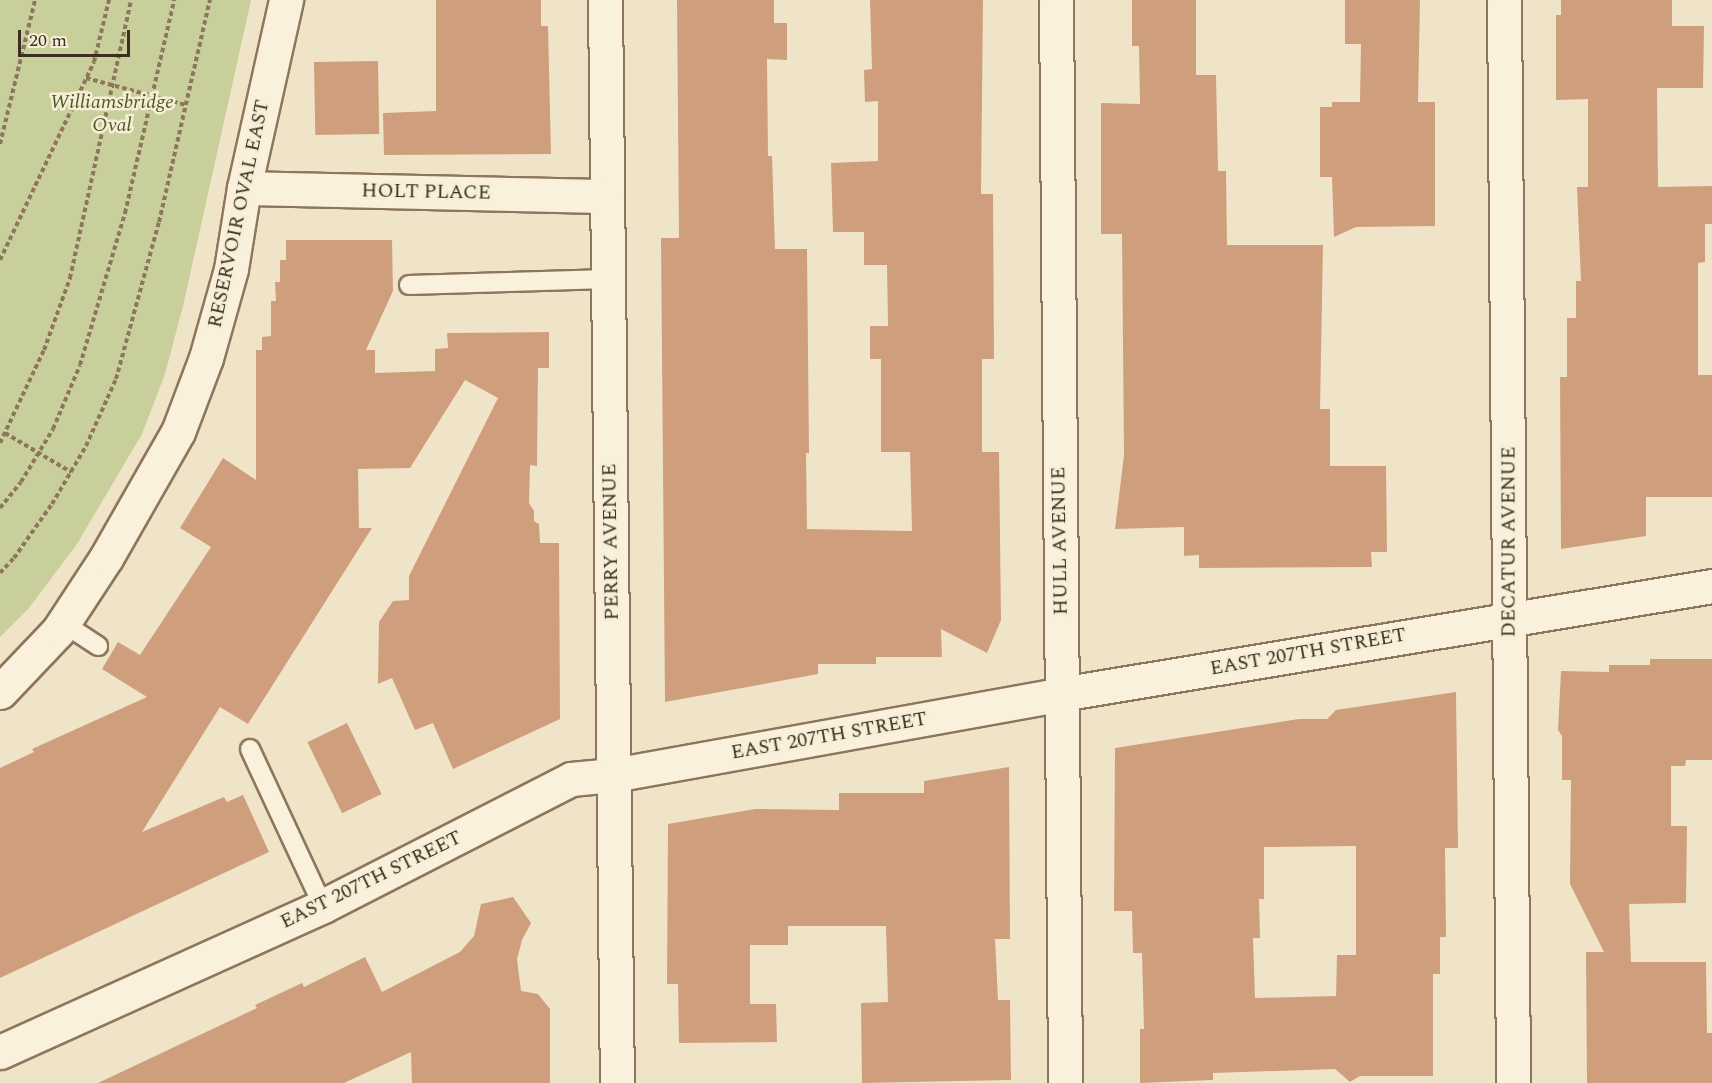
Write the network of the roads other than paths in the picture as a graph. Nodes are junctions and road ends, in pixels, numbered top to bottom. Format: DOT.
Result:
graph roads {
  1 [pos="286,0"];
  2 [pos="605,0"];
  3 [pos="1056,0"];
  4 [pos="1504,0"];
  5 [pos="244,188"];
  6 [pos="607,196"];
  7 [pos="608,279"];
  8 [pos="409,285"];
  9 [pos="1712,586"];
  10 [pos="1509,618"];
  11 [pos="63,623"];
  12 [pos="98,646"];
  13 [pos="0,692"];
  14 [pos="1061,694"];
  15 [pos="250,749"];
  16 [pos="613,775"];
  17 [pos="323,906"];
  18 [pos="0,1052"];
  19 [pos="617,1083"];
  20 [pos="1065,1083"];
  21 [pos="1513,1083"];
  1 -- 5 [label="street, RESERVOIR OVAL EAST"];
  2 -- 6 [label="street, PERRY AVENUE"];
  3 -- 14 [label="street, HULL AVENUE"];
  4 -- 10 [label="street, DECATUR AVENUE"];
  5 -- 6 [label="street, HOLT PLACE"];
  5 -- 11 [label="street, RESERVOIR OVAL EAST"];
  6 -- 7 [label="street, PERRY AVENUE"];
  7 -- 8 [label="lane"];
  7 -- 16 [label="street, PERRY AVENUE"];
  9 -- 10 [label="street, EAST 207TH STREET"];
  10 -- 14 [label="street, EAST 207TH STREET"];
  10 -- 21 [label="street, DECATUR AVENUE"];
  11 -- 12 [label="lane"];
  11 -- 13 [label="street, RESERVOIR OVAL EAST"];
  14 -- 16 [label="street, EAST 207TH STREET"];
  14 -- 20 [label="street, HULL AVENUE"];
  15 -- 17 [label="lane"];
  16 -- 17 [label="street, EAST 207TH STREET"];
  16 -- 19 [label="street, PERRY AVENUE"];
  17 -- 18 [label="street, EAST 207TH STREET"];
}
